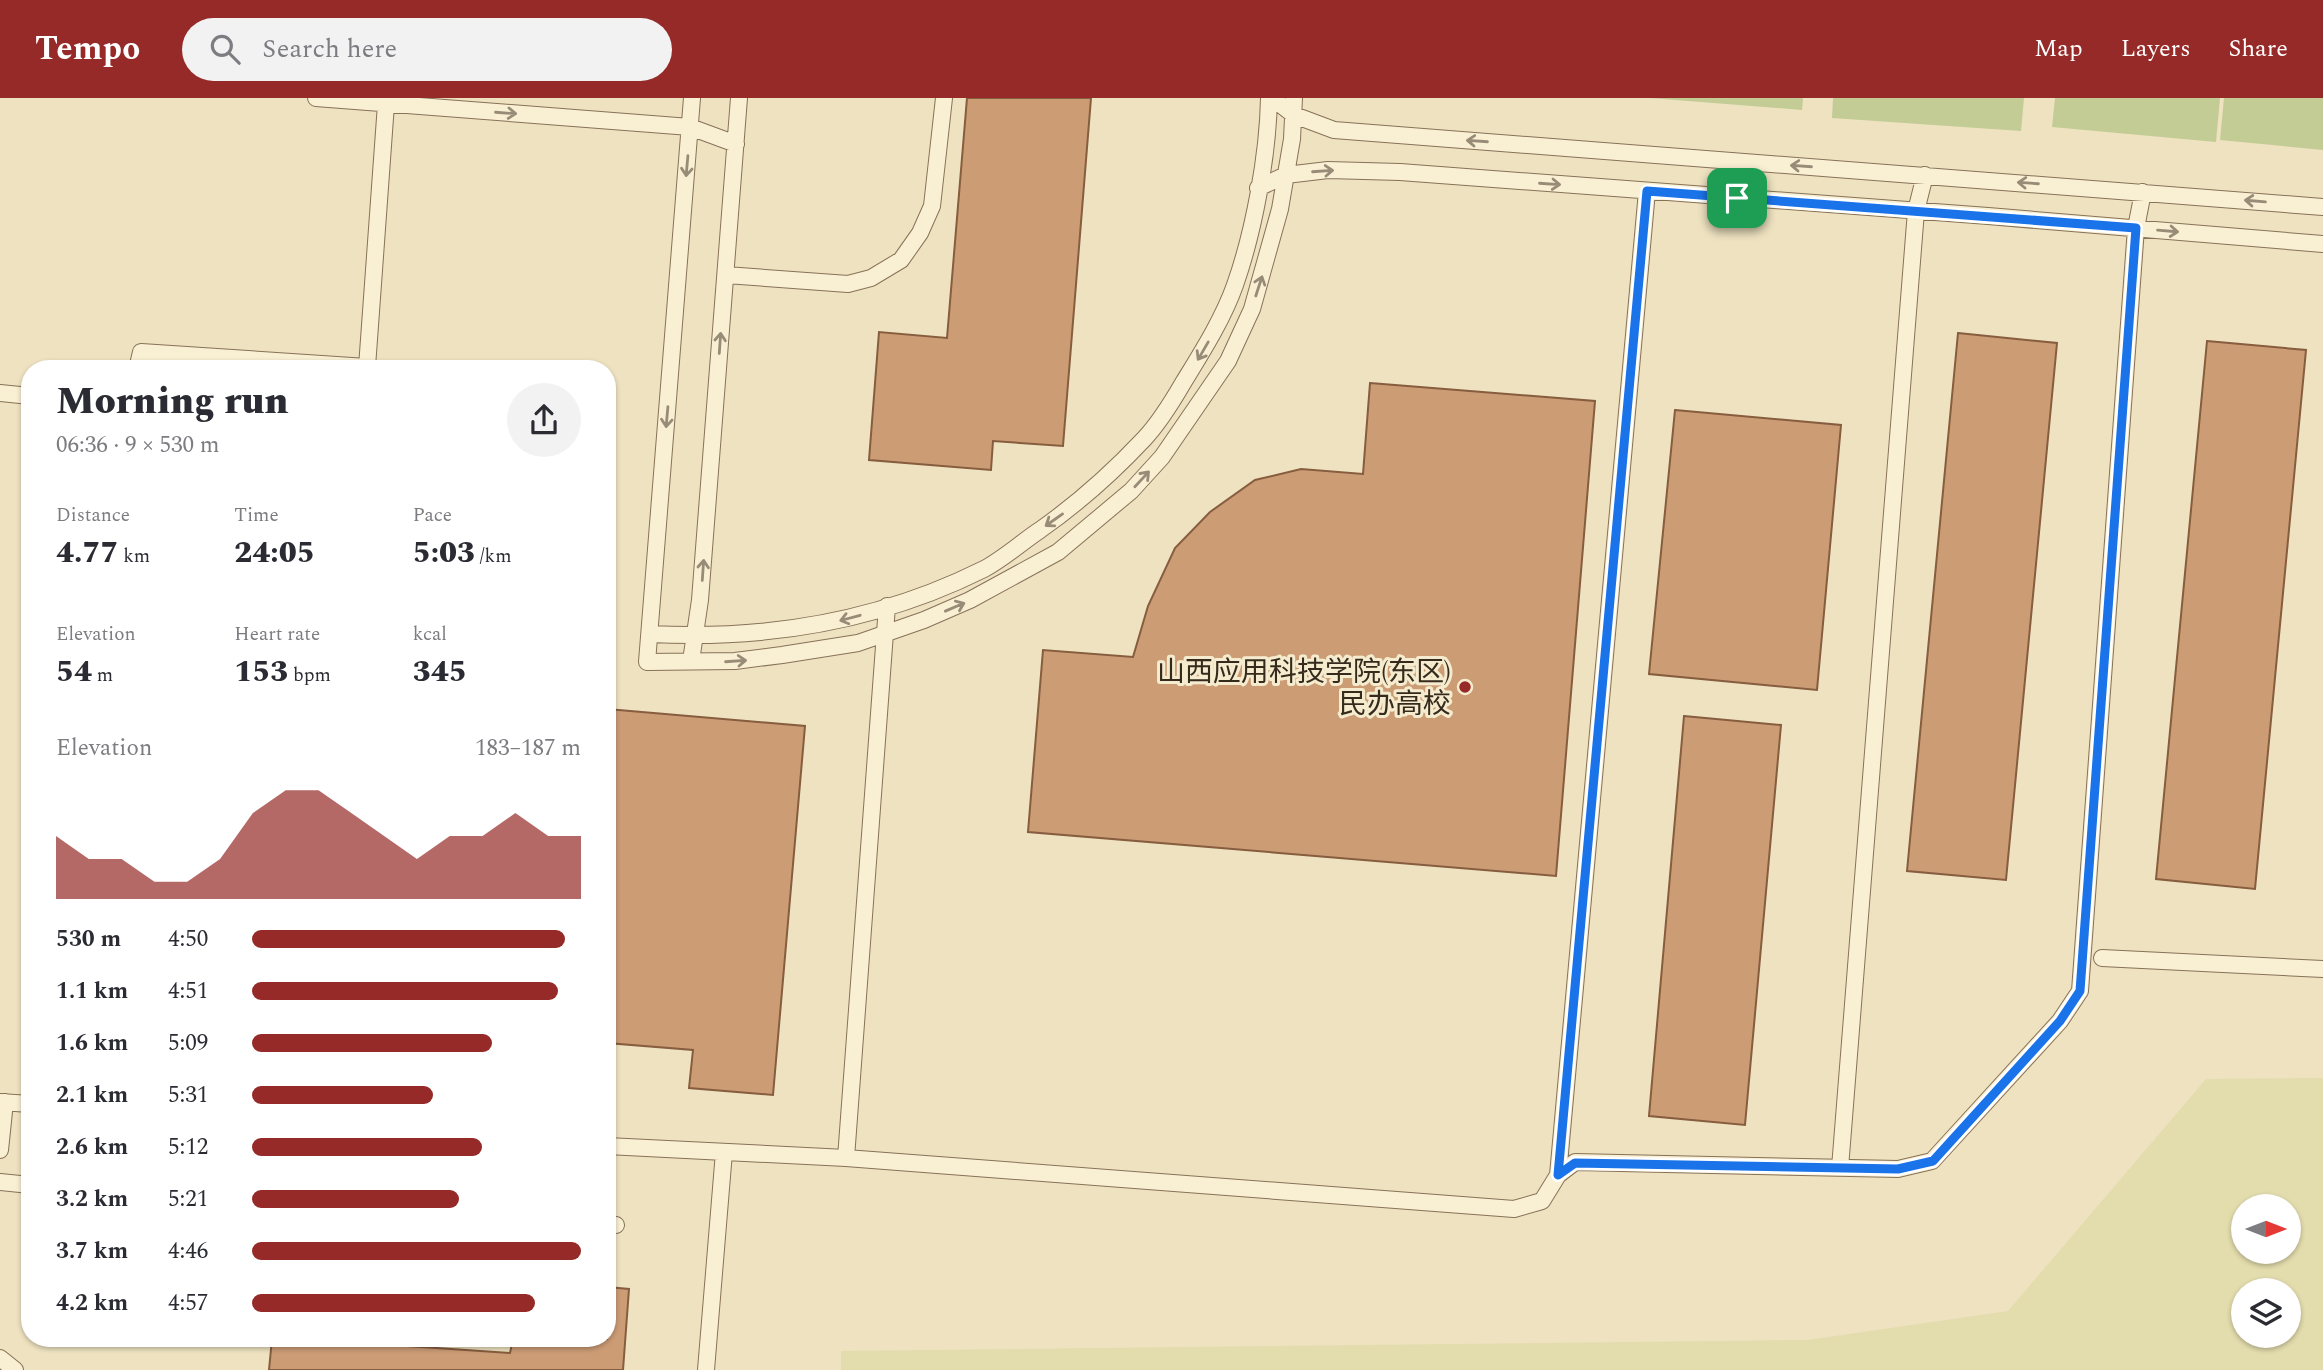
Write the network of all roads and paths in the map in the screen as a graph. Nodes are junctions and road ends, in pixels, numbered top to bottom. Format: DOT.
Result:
graph roads {
  1 [pos="316,98"];
  2 [pos="692,98"];
  3 [pos="739,98"];
  4 [pos="944,98"];
  5 [pos="1270,98"];
  6 [pos="1294,98"];
  7 [pos="386,104"];
  8 [pos="1294,115"];
  9 [pos="690,127"];
  10 [pos="736,144"];
  11 [pos="1286,175"];
  12 [pos="1925,175"];
  13 [pos="1258,188"];
  14 [pos="1647,191"];
  15 [pos="2143,192"];
  16 [pos="2323,207"];
  17 [pos="1916,211"];
  18 [pos="2136,228"];
  19 [pos="2323,244"];
  20 [pos="726,275"];
  21 [pos="139,360"];
  22 [pos="262,360"];
  23 [pos="368,360"];
  24 [pos="0,393"];
  25 [pos="21,395"];
  26 [pos="887,606"];
  27 [pos="650,634"];
  28 [pos="884,634"];
  29 [pos="696,636"];
  30 [pos="691,662"];
  31 [pos="2102,958"];
  32 [pos="2323,969"];
  33 [pos="3,1102"];
  34 [pos="21,1103"];
  35 [pos="616,1146"];
  36 [pos="0,1150"];
  37 [pos="724,1152"];
  38 [pos="846,1158"];
  39 [pos="1840,1168"];
  40 [pos="1558,1175"];
  41 [pos="0,1182"];
  42 [pos="21,1184"];
  43 [pos="0,1358"];
  44 [pos="15,1370"];
  45 [pos="706,1370"];
  1 -- 7 [label="lane"];
  2 -- 9 [label="lane"];
  3 -- 10 [label="lane"];
  4 -- 20 [label="lane"];
  5 -- 8 [label="lane"];
  5 -- 13 [label="lane"];
  6 -- 8 [label="lane"];
  7 -- 9 [label="lane, one-way"];
  7 -- 23 [label="lane"];
  8 -- 11 [label="lane"];
  12 -- 8 [label="lane, one-way"];
  9 -- 10 [label="lane"];
  9 -- 27 [label="lane, one-way"];
  10 -- 20 [label="lane"];
  11 -- 13 [label="lane"];
  11 -- 14 [label="lane, one-way"];
  28 -- 11 [label="lane, one-way"];
  15 -- 12 [label="lane, one-way"];
  12 -- 17 [label="lane"];
  13 -- 26 [label="lane, one-way"];
  14 -- 17 [label="lane"];
  14 -- 40 [label="lane"];
  16 -- 15 [label="lane, one-way"];
  15 -- 18 [label="lane"];
  17 -- 18 [label="lane"];
  17 -- 39 [label="lane"];
  18 -- 19 [label="lane, one-way"];
  18 -- 39 [label="lane"];
  29 -- 20 [label="lane, one-way"];
  21 -- 22 [label="lane"];
  24 -- 25 [label="lane"];
  26 -- 28 [label="lane"];
  26 -- 29 [label="lane, one-way"];
  27 -- 29 [label="lane"];
  27 -- 30 [label="lane"];
  30 -- 28 [label="lane, one-way"];
  28 -- 38 [label="lane"];
  29 -- 30 [label="lane"];
  31 -- 32 [label="lane"];
  33 -- 34 [label="lane"];
  33 -- 36 [label="lane"];
  35 -- 37 [label="lane"];
  37 -- 38 [label="lane"];
  37 -- 45 [label="lane"];
  38 -- 40 [label="lane"];
  39 -- 40 [label="lane"];
  41 -- 42 [label="lane"];
  43 -- 44 [label="lane"];
}
